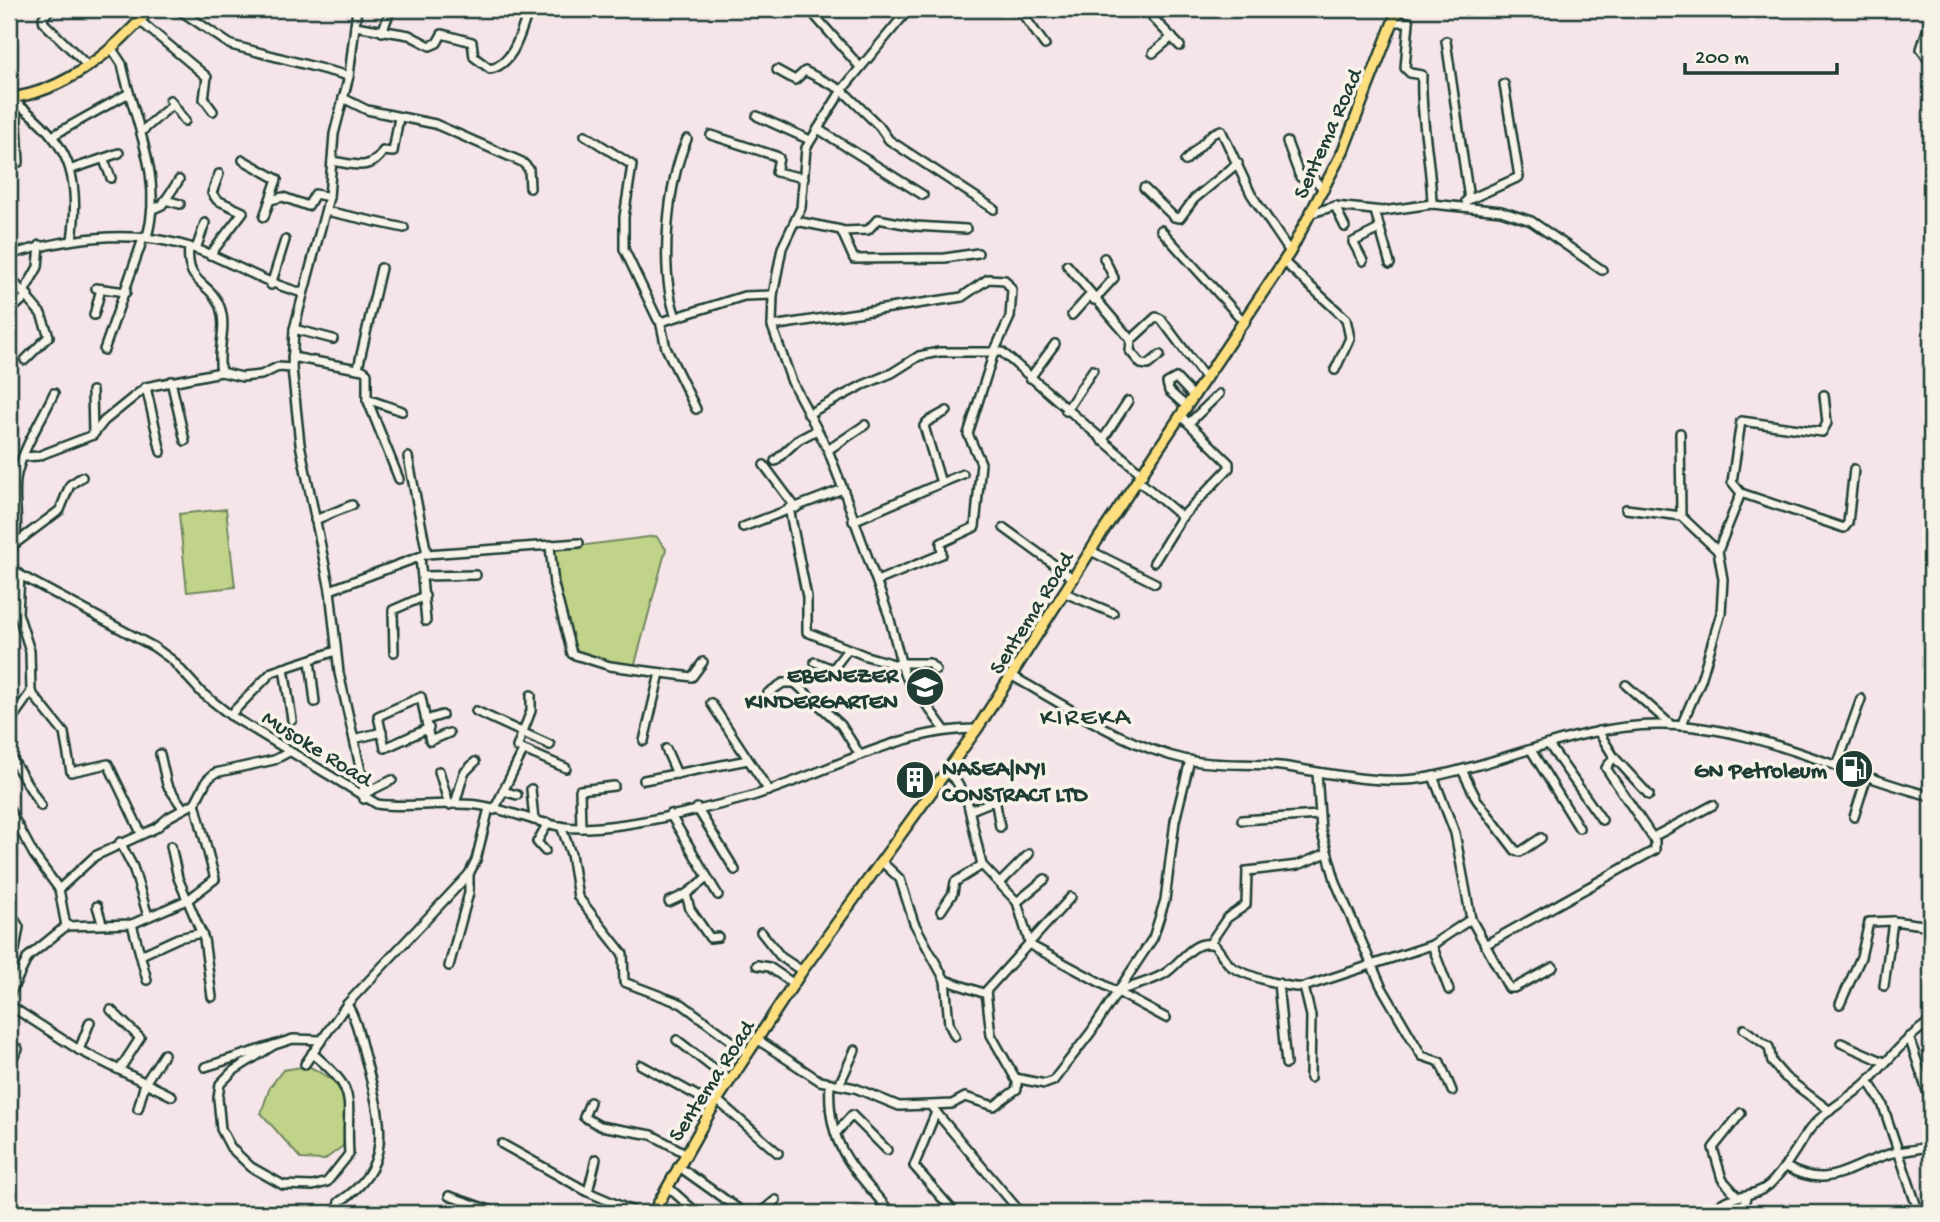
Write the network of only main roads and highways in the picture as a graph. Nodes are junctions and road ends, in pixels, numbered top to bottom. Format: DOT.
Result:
graph roads {
  1 [pos="150,9"];
  2 [pos="1398,9"];
  3 [pos="13,99"];
  4 [pos="653,1213"];
  1 -- 3 [label="main road"];
  2 -- 4 [label="main road, Sentema Road"];
}
